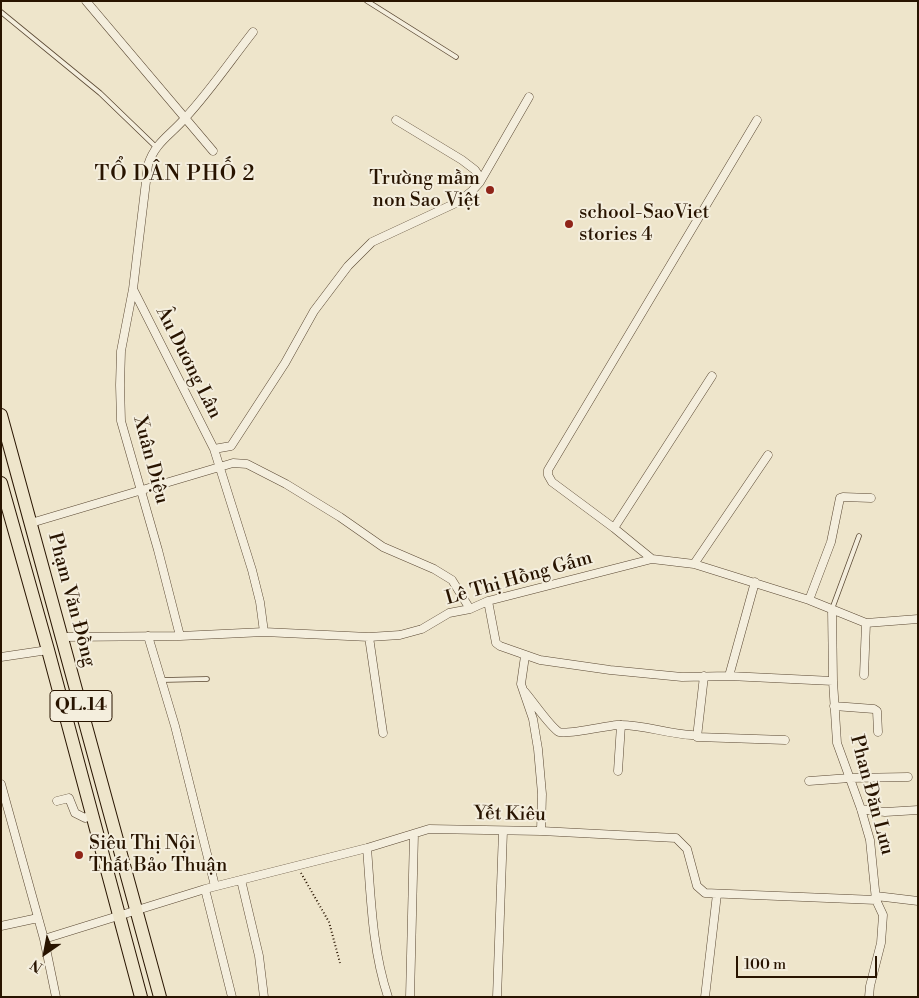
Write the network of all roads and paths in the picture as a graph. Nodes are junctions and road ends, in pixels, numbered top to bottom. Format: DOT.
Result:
graph roads {
  1 [pos="86,1"];
  2 [pos="367,1"];
  3 [pos="1,12"];
  4 [pos="253,32"];
  5 [pos="456,57"];
  6 [pos="529,97"];
  7 [pos="186,118"];
  8 [pos="396,120"];
  9 [pos="757,120"];
  10 [pos="156,147"];
  11 [pos="213,150"];
  12 [pos="480,182"];
  13 [pos="133,288"];
  14 [pos="712,376"];
  15 [pos="1,415"];
  16 [pos="214,449"];
  17 [pos="768,455"];
  18 [pos="220,467"];
  19 [pos="1,483"];
  20 [pos="141,490"];
  21 [pos="871,498"];
  22 [pos="31,523"];
  23 [pos="614,528"];
  24 [pos="859,536"];
  25 [pos="652,559"];
  26 [pos="694,564"];
  27 [pos="755,582"];
  28 [pos="809,600"];
  29 [pos="488,601"];
  30 [pos="470,608"];
  31 [pos="832,609"];
  32 [pos="918,619"];
  33 [pos="866,623"];
  34 [pos="264,632"];
  35 [pos="148,636"];
  36 [pos="180,636"];
  37 [pos="369,636"];
  38 [pos="62,638"];
  39 [pos="48,650"];
  40 [pos="525,656"];
  41 [pos="1,657"];
  42 [pos="864,675"];
  43 [pos="704,676"];
  44 [pos="729,676"];
  45 [pos="207,678"];
  46 [pos="162,680"];
  47 [pos="833,681"];
  48 [pos="524,691"];
  49 [pos="834,706"];
  50 [pos="621,725"];
  51 [pos="383,732"];
  52 [pos="878,732"];
  53 [pos="692,735"];
  54 [pos="785,740"];
  55 [pos="618,771"];
  56 [pos="908,777"];
  57 [pos="850,778"];
  58 [pos="809,781"];
  59 [pos="1,784"];
  60 [pos="57,801"];
  61 [pos="861,809"];
  62 [pos="918,810"];
  63 [pos="92,814"];
  64 [pos="503,831"];
  65 [pos="541,831"];
  66 [pos="414,834"];
  67 [pos="367,848"];
  68 [pos="297,866"];
  69 [pos="241,880"];
  70 [pos="215,886"];
  71 [pos="205,889"];
  72 [pos="717,894"];
  73 [pos="876,898"];
  74 [pos="918,901"];
  75 [pos="137,910"];
  76 [pos="119,914"];
  77 [pos="38,918"];
  78 [pos="1,926"];
  79 [pos="44,939"];
  80 [pos="340,963"];
  81 [pos="56,997"];
  82 [pos="141,997"];
  83 [pos="160,997"];
  84 [pos="232,997"];
  85 [pos="264,997"];
  86 [pos="388,997"];
  87 [pos="410,997"];
  88 [pos="497,997"];
  89 [pos="705,997"];
  90 [pos="869,997"];
  1 -- 7 [label="street"];
  2 -- 5 [label="lane"];
  3 -- 10 [label="lane"];
  4 -- 7 [label="street"];
  6 -- 12 [label="street"];
  7 -- 10 [label="street"];
  7 -- 11 [label="street"];
  8 -- 12 [label="street"];
  9 -- 23 [label="street"];
  10 -- 13 [label="street"];
  12 -- 16 [label="street"];
  13 -- 16 [label="street, Âu Dương Lân"];
  13 -- 20 [label="street, Xuân Diệu"];
  14 -- 23 [label="street"];
  15 -- 22 [label="main road, Phạm Văn Đồng / QL.14"];
  16 -- 18 [label="street, Âu Dương Lân"];
  17 -- 26 [label="street"];
  18 -- 20 [label="street"];
  18 -- 30 [label="street"];
  18 -- 34 [label="street, Âu Dương Lân"];
  19 -- 39 [label="main road, Phạm Văn Đồng / QL.14"];
  20 -- 22 [label="street"];
  20 -- 36 [label="street, Xuân Diệu"];
  21 -- 28 [label="street"];
  22 -- 38 [label="main road, Phạm Văn Đồng / QL.14"];
  23 -- 25 [label="street"];
  24 -- 31 [label="lane"];
  25 -- 26 [label="street, Lê Thị Hồng Gấm"];
  25 -- 29 [label="street, Lê Thị Hồng Gấm"];
  26 -- 27 [label="street, Lê Thị Hồng Gấm"];
  27 -- 28 [label="street, Lê Thị Hồng Gấm"];
  27 -- 44 [label="street"];
  28 -- 31 [label="street, Lê Thị Hồng Gấm"];
  29 -- 30 [label="street, Lê Thị Hồng Gấm"];
  29 -- 40 [label="street"];
  30 -- 37 [label="street, Lê Thị Hồng Gấm"];
  31 -- 33 [label="street, Lê Thị Hồng Gấm"];
  31 -- 47 [label="street, Phan Đăn Lưu"];
  32 -- 33 [label="street, Lê Thị Hồng Gấm"];
  33 -- 42 [label="street"];
  34 -- 36 [label="street, Lê Thị Hồng Gấm"];
  34 -- 37 [label="street, Lê Thị Hồng Gấm"];
  35 -- 36 [label="street, Lê Thị Hồng Gấm"];
  35 -- 38 [label="street, Lê Thị Hồng Gấm"];
  35 -- 46 [label="street"];
  37 -- 51 [label="street"];
  38 -- 75 [label="main road, Phạm Văn Đồng / QL.14"];
  39 -- 41 [label="street"];
  39 -- 63 [label="main road, Phạm Văn Đồng / QL.14"];
  40 -- 43 [label="street"];
  40 -- 48 [label="street"];
  43 -- 44 [label="street"];
  43 -- 54 [label="street"];
  44 -- 47 [label="street"];
  45 -- 46 [label="lane"];
  46 -- 70 [label="street"];
  47 -- 49 [label="street, Phan Đăn Lưu"];
  48 -- 50 [label="street"];
  48 -- 65 [label="street"];
  49 -- 52 [label="street"];
  49 -- 57 [label="street, Phan Đăn Lưu"];
  50 -- 53 [label="street"];
  50 -- 55 [label="street"];
  56 -- 57 [label="street"];
  57 -- 58 [label="street"];
  57 -- 61 [label="street, Phan Đăn Lưu"];
  59 -- 77 [label="street"];
  60 -- 63 [label="street"];
  61 -- 62 [label="street"];
  61 -- 73 [label="street, Phan Đăn Lưu"];
  63 -- 76 [label="main road, Phạm Văn Đồng / QL.14"];
  64 -- 65 [label="street, Yết Kiêu"];
  64 -- 66 [label="street, Yết Kiêu"];
  64 -- 88 [label="street"];
  65 -- 72 [label="street, Yết Kiêu"];
  66 -- 67 [label="street, Yết Kiêu"];
  66 -- 87 [label="street"];
  67 -- 68 [label="street, Yết Kiêu"];
  67 -- 86 [label="street"];
  68 -- 69 [label="street, Yết Kiêu"];
  68 -- 80 [label="path"];
  69 -- 70 [label="street, Yết Kiêu"];
  69 -- 85 [label="street"];
  70 -- 71 [label="street, Yết Kiêu"];
  71 -- 75 [label="street, Yết Kiêu"];
  71 -- 84 [label="street"];
  72 -- 73 [label="street, Yết Kiêu"];
  72 -- 89 [label="street"];
  73 -- 74 [label="street, Yết Kiêu"];
  73 -- 90 [label="street, Phan Đăn Lưu"];
  75 -- 76 [label="street, Yết Kiêu"];
  75 -- 83 [label="main road, Phạm Văn Đồng / QL.14"];
  76 -- 79 [label="street, Yết Kiêu"];
  76 -- 82 [label="main road, Phạm Văn Đồng / QL.14"];
  77 -- 78 [label="street"];
  77 -- 79 [label="street"];
  79 -- 81 [label="street"];
}
